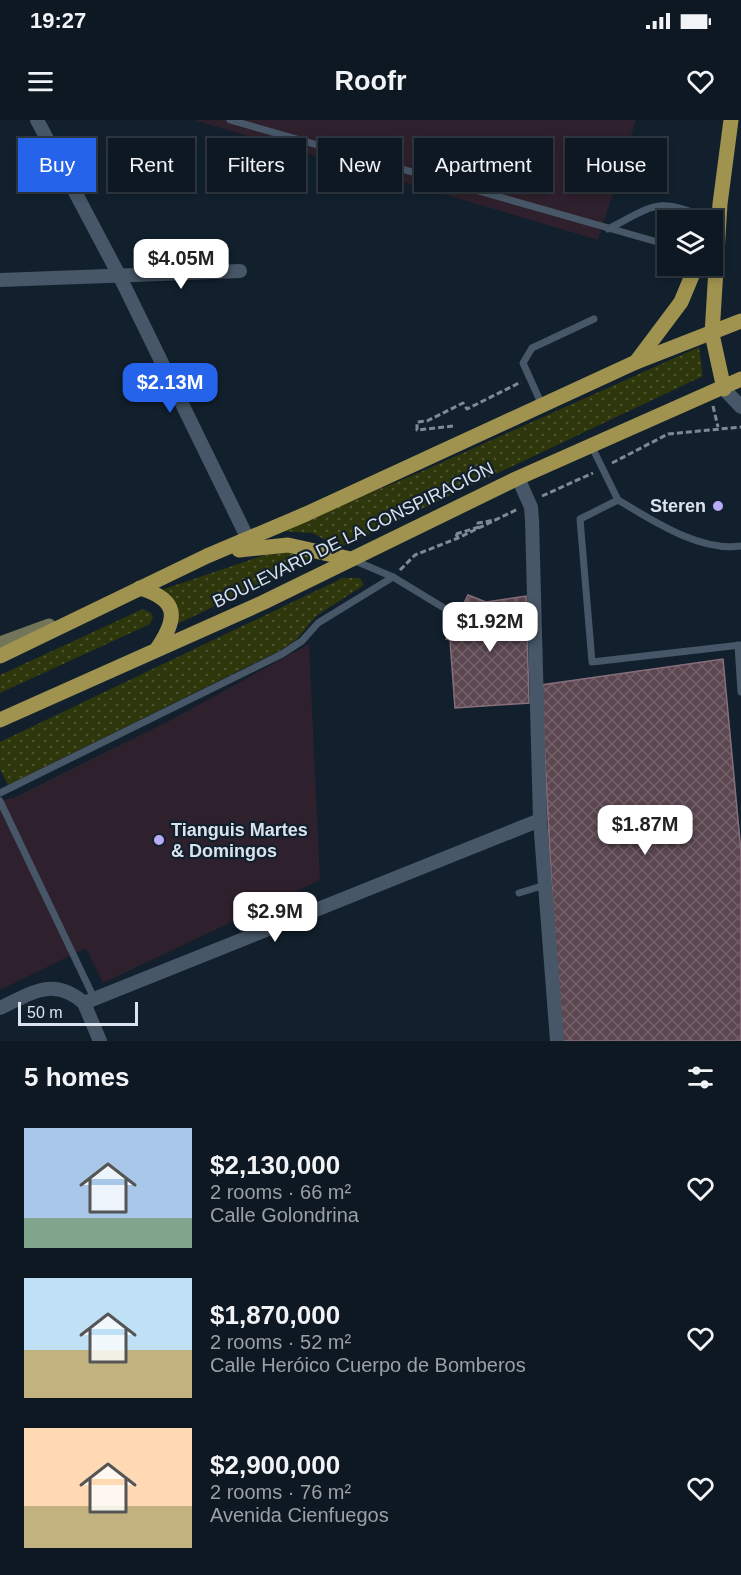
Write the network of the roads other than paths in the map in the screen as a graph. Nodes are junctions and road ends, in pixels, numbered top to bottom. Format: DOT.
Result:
graph roads {
  1 [pos="37,120"];
  2 [pos="230,120"];
  3 [pos="731,120"];
  4 [pos="720,204"];
  5 [pos="684,210"];
  6 [pos="717,210"];
  7 [pos="608,229"];
  8 [pos="657,242"];
  9 [pos="240,271"];
  10 [pos="692,276"];
  11 [pos="120,277"];
  12 [pos="0,280"];
  13 [pos="594,319"];
  14 [pos="741,321"];
  15 [pos="712,334"];
  16 [pos="636,362"];
  17 [pos="741,379"];
  18 [pos="724,388"];
  19 [pos="542,406"];
  20 [pos="741,406"];
  21 [pos="590,444"];
  22 [pos="518,477"];
  23 [pos="618,500"];
  24 [pos="248,539"];
  25 [pos="741,546"];
  26 [pos="207,556"];
  27 [pos="351,559"];
  28 [pos="393,577"];
  29 [pos="140,588"];
  30 [pos="100,608"];
  31 [pos="449,611"];
  32 [pos="0,644"];
  33 [pos="739,645"];
  34 [pos="157,649"];
  35 [pos="0,656"];
  36 [pos="741,692"];
  37 [pos="0,720"];
  38 [pos="0,793"];
  39 [pos="0,801"];
  40 [pos="540,820"];
  41 [pos="545,884"];
  42 [pos="519,892"];
  43 [pos="89,1001"];
  44 [pos="0,1008"];
  45 [pos="100,1041"];
  46 [pos="557,1041"];
  1 -- 11 [label="street"];
  2 -- 7 [label="lane"];
  3 -- 4 [label="main road"];
  4 -- 6 [label="main road"];
  4 -- 15 [label="main road"];
  5 -- 7 [label="lane"];
  7 -- 8 [label="lane"];
  9 -- 11 [label="street"];
  10 -- 16 [label="main road"];
  11 -- 12 [label="street"];
  11 -- 24 [label="street"];
  13 -- 19 [label="lane"];
  14 -- 15 [label="main road, BOULEVARD DE LA CONSPIRACIÓN"];
  15 -- 16 [label="main road, BOULEVARD DE LA CONSPIRACIÓN"];
  15 -- 18 [label="main road"];
  16 -- 19 [label="main road, BOULEVARD DE LA CONSPIRACIÓN"];
  17 -- 18 [label="main road, BOULEVARD DE LA CONSPIRACIÓN"];
  18 -- 20 [label="street"];
  18 -- 21 [label="main road, BOULEVARD DE LA CONSPIRACIÓN"];
  19 -- 24 [label="main road, BOULEVARD DE LA CONSPIRACIÓN"];
  21 -- 22 [label="main road, BOULEVARD DE LA CONSPIRACIÓN"];
  21 -- 23 [label="lane"];
  22 -- 27 [label="main road, BOULEVARD DE LA CONSPIRACIÓN"];
  22 -- 40 [label="street"];
  23 -- 25 [label="lane"];
  23 -- 33 [label="lane"];
  24 -- 26 [label="main road, BOULEVARD DE LA CONSPIRACIÓN"];
  26 -- 27 [label="main road"];
  26 -- 29 [label="main road, BOULEVARD DE LA CONSPIRACIÓN"];
  27 -- 28 [label="lane"];
  27 -- 34 [label="main road, BOULEVARD DE LA CONSPIRACIÓN"];
  28 -- 31 [label="lane"];
  28 -- 38 [label="lane"];
  29 -- 30 [label="main road, BOULEVARD DE LA CONSPIRACIÓN"];
  29 -- 34 [label="main road"];
  30 -- 32 [label="street"];
  30 -- 35 [label="main road, BOULEVARD DE LA CONSPIRACIÓN"];
  33 -- 36 [label="lane"];
  34 -- 37 [label="main road, BOULEVARD DE LA CONSPIRACIÓN"];
  39 -- 43 [label="lane"];
  40 -- 41 [label="street"];
  40 -- 43 [label="street"];
  41 -- 42 [label="lane"];
  41 -- 46 [label="street"];
  43 -- 44 [label="street"];
  43 -- 45 [label="street"];
}
